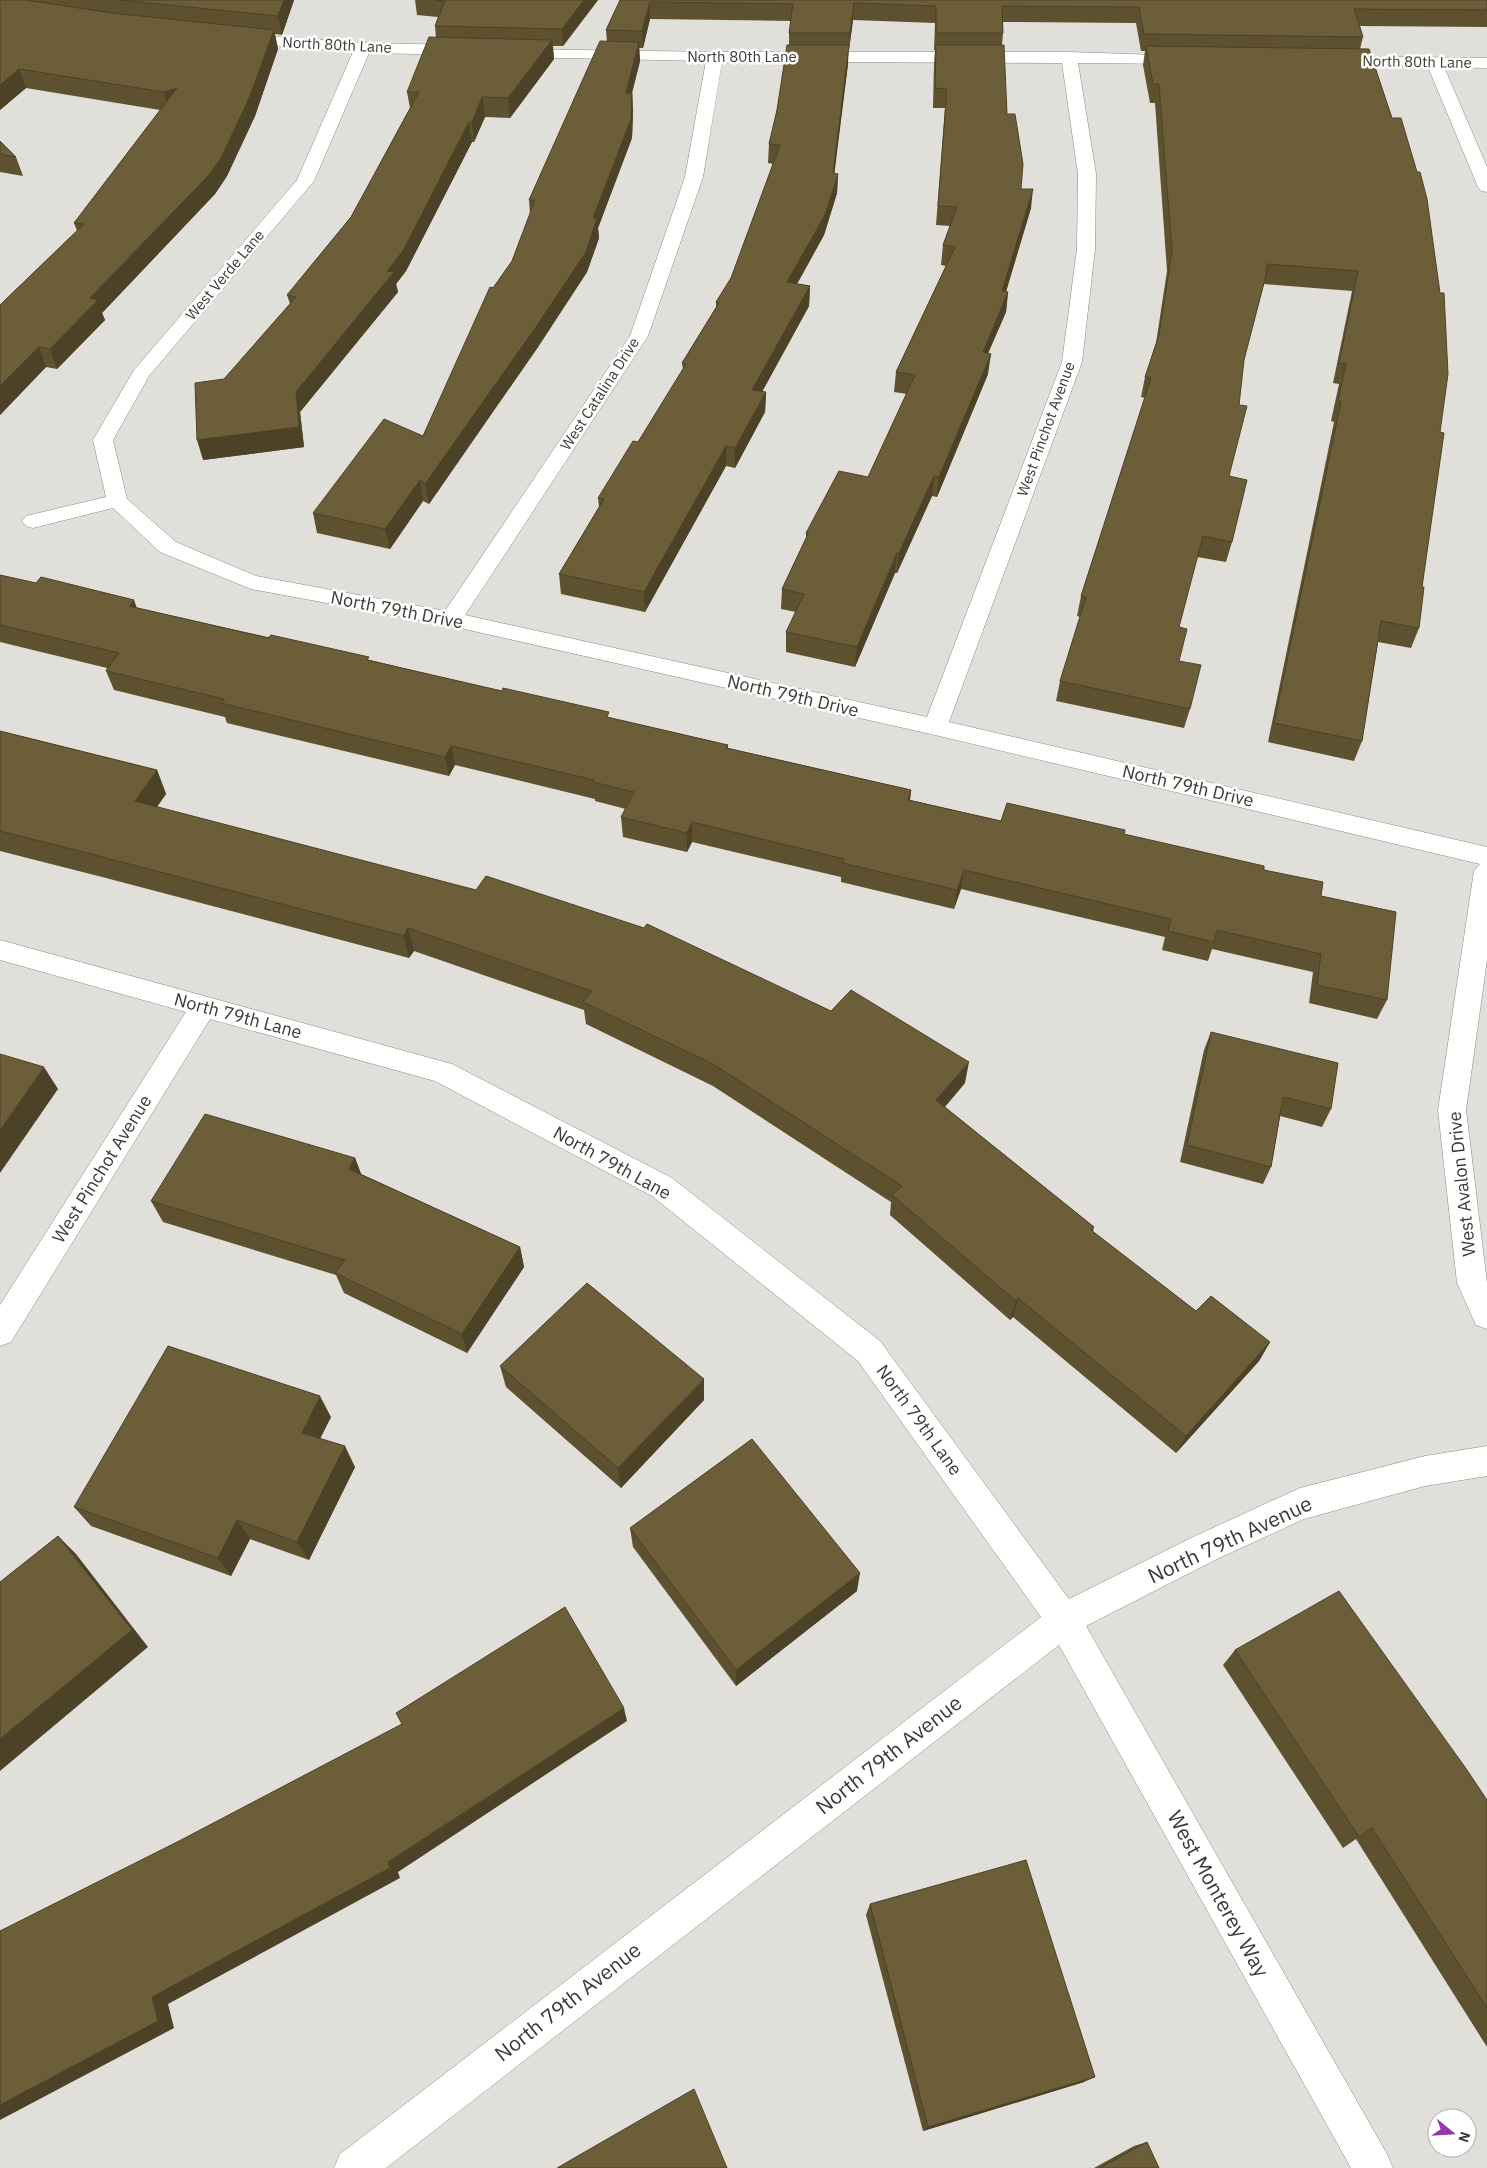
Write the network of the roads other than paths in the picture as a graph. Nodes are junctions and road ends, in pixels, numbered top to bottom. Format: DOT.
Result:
graph roads {
  1 [pos="220,37"];
  2 [pos="363,48"];
  3 [pos="480,51"];
  4 [pos="500,51"];
  5 [pos="715,57"];
  6 [pos="1069,57"];
  7 [pos="1197,59"];
  8 [pos="1326,61"];
  9 [pos="1434,62"];
  10 [pos="1487,62"];
  11 [pos="1487,187"];
  12 [pos="117,501"];
  13 [pos="32,521"];
  14 [pos="451,619"];
  15 [pos="935,728"];
  16 [pos="1487,856"];
  17 [pos="1487,871"];
  18 [pos="0,950"];
  19 [pos="204,1006"];
  20 [pos="1487,1315"];
  21 [pos="0,1332"];
  22 [pos="1487,1461"];
  23 [pos="1064,1620"];
  24 [pos="354,2168"];
  25 [pos="1373,2168"];
  1 -- 2 [label="street, North 80th Lane"];
  2 -- 3 [label="street, North 80th Lane"];
  2 -- 12 [label="street, West Verde Lane"];
  4 -- 5 [label="street, North 80th Lane"];
  5 -- 6 [label="street, North 80th Lane"];
  5 -- 14 [label="street, West Catalina Drive"];
  6 -- 7 [label="street, North 80th Lane"];
  6 -- 15 [label="street, West Pinchot Avenue"];
  8 -- 9 [label="street, North 80th Lane"];
  9 -- 10 [label="street, North 80th Lane"];
  9 -- 11 [label="street"];
  12 -- 13 [label="street"];
  12 -- 14 [label="street, North 79th Drive"];
  14 -- 15 [label="street, North 79th Drive"];
  15 -- 16 [label="street, North 79th Drive"];
  17 -- 20 [label="street, West Avalon Drive"];
  18 -- 19 [label="street, North 79th Lane"];
  19 -- 21 [label="street, West Pinchot Avenue"];
  19 -- 23 [label="street, North 79th Lane"];
  22 -- 23 [label="street, North 79th Avenue"];
  23 -- 24 [label="street, North 79th Avenue"];
  23 -- 25 [label="street, West Monterey Way"];
}
